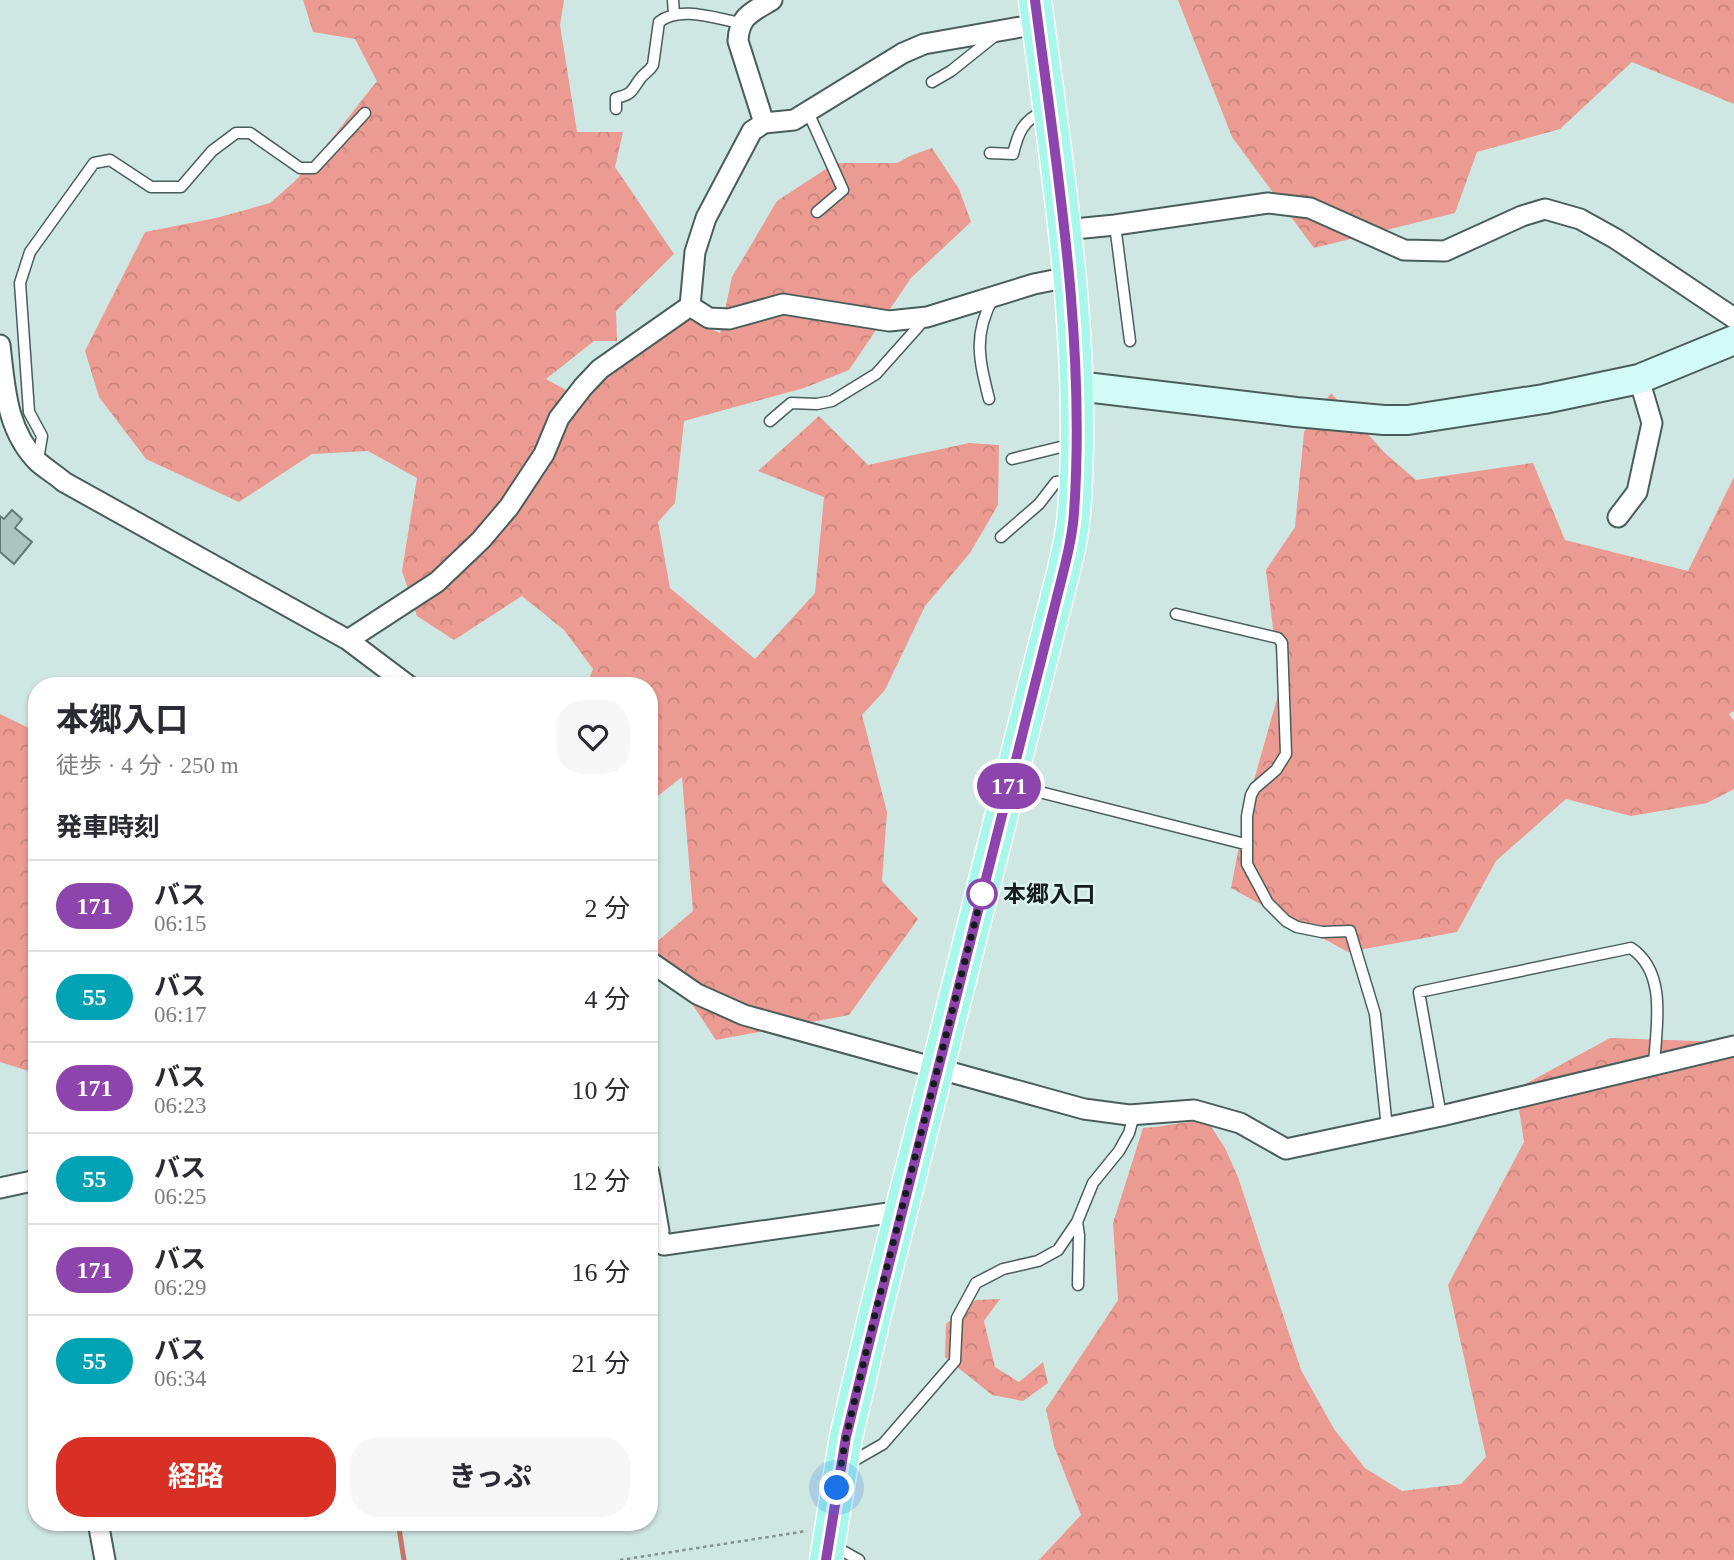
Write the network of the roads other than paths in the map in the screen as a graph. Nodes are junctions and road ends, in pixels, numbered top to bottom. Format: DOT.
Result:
graph roads {
  1 [pos="673,0"];
  2 [pos="772,0"];
  3 [pos="1037,12"];
  4 [pos="674,14"];
  5 [pos="741,23"];
  6 [pos="998,32"];
  7 [pos="932,82"];
  8 [pos="616,109"];
  9 [pos="1049,110"];
  10 [pos="808,112"];
  11 [pos="365,113"];
  12 [pos="764,123"];
  13 [pos="990,153"];
  14 [pos="817,212"];
  15 [pos="1115,225"];
  16 [pos="1065,230"];
  17 [pos="1069,277"];
  18 [pos="993,297"];
  19 [pos="690,306"];
  20 [pos="928,317"];
  21 [pos="1734,318"];
  22 [pos="1734,340"];
  23 [pos="1130,341"];
  24 [pos="0,345"];
  25 [pos="1639,379"];
  26 [pos="1077,386"];
  27 [pos="989,398"];
  28 [pos="4,407"];
  29 [pos="770,421"];
  30 [pos="1077,443"];
  31 [pos="1012,459"];
  32 [pos="38,461"];
  33 [pos="1075,479"];
  34 [pos="1618,517"];
  35 [pos="1001,537"];
  36 [pos="1176,614"];
  37 [pos="348,640"];
  38 [pos="397,677"];
  39 [pos="1009,785"];
  40 [pos="1245,844"];
  41 [pos="658,972"];
  42 [pos="1734,1046"];
  43 [pos="1654,1065"];
  44 [pos="937,1068"];
  45 [pos="1134,1115"];
  46 [pos="1441,1116"];
  47 [pos="1387,1128"];
  48 [pos="28,1182"];
  49 [pos="0,1188"];
  50 [pos="902,1211"];
  51 [pos="1077,1222"];
  52 [pos="658,1234"];
  53 [pos="1078,1285"];
  54 [pos="841,1468"];
  55 [pos="100,1531"];
  56 [pos="828,1544"];
  57 [pos="105,1560"];
  58 [pos="859,1560"];
  1 -- 4 [label="lane"];
  2 -- 5 [label="street"];
  3 -- 6 [label="street"];
  3 -- 9 [label="main road"];
  4 -- 5 [label="lane"];
  4 -- 8 [label="lane"];
  5 -- 12 [label="street"];
  6 -- 7 [label="lane"];
  6 -- 10 [label="street"];
  9 -- 13 [label="lane"];
  9 -- 16 [label="main road"];
  10 -- 12 [label="street"];
  10 -- 14 [label="lane"];
  11 -- 32 [label="lane"];
  12 -- 19 [label="street"];
  15 -- 16 [label="street"];
  15 -- 21 [label="street"];
  15 -- 23 [label="lane"];
  16 -- 17 [label="main road"];
  17 -- 18 [label="street"];
  17 -- 26 [label="main road"];
  18 -- 20 [label="street"];
  18 -- 27 [label="lane"];
  19 -- 20 [label="street"];
  19 -- 37 [label="street"];
  20 -- 29 [label="lane"];
  22 -- 25 [label="street"];
  24 -- 28 [label="street"];
  25 -- 26 [label="street"];
  25 -- 34 [label="street"];
  26 -- 30 [label="main road"];
  28 -- 32 [label="street"];
  30 -- 31 [label="lane"];
  30 -- 33 [label="main road"];
  32 -- 37 [label="street"];
  33 -- 35 [label="lane"];
  33 -- 39 [label="main road"];
  36 -- 40 [label="lane"];
  37 -- 38 [label="street"];
  39 -- 40 [label="lane"];
  39 -- 44 [label="main road"];
  40 -- 47 [label="lane"];
  41 -- 44 [label="street"];
  42 -- 43 [label="street"];
  43 -- 46 [label="street"];
  43 -- 46 [label="lane"];
  44 -- 45 [label="street"];
  44 -- 50 [label="main road"];
  45 -- 47 [label="street"];
  45 -- 51 [label="lane"];
  46 -- 47 [label="street"];
  48 -- 49 [label="street"];
  50 -- 52 [label="street"];
  50 -- 54 [label="main road"];
  51 -- 53 [label="lane"];
  51 -- 54 [label="lane"];
  54 -- 56 [label="main road"];
  55 -- 57 [label="street"];
  56 -- 58 [label="lane"];
}
